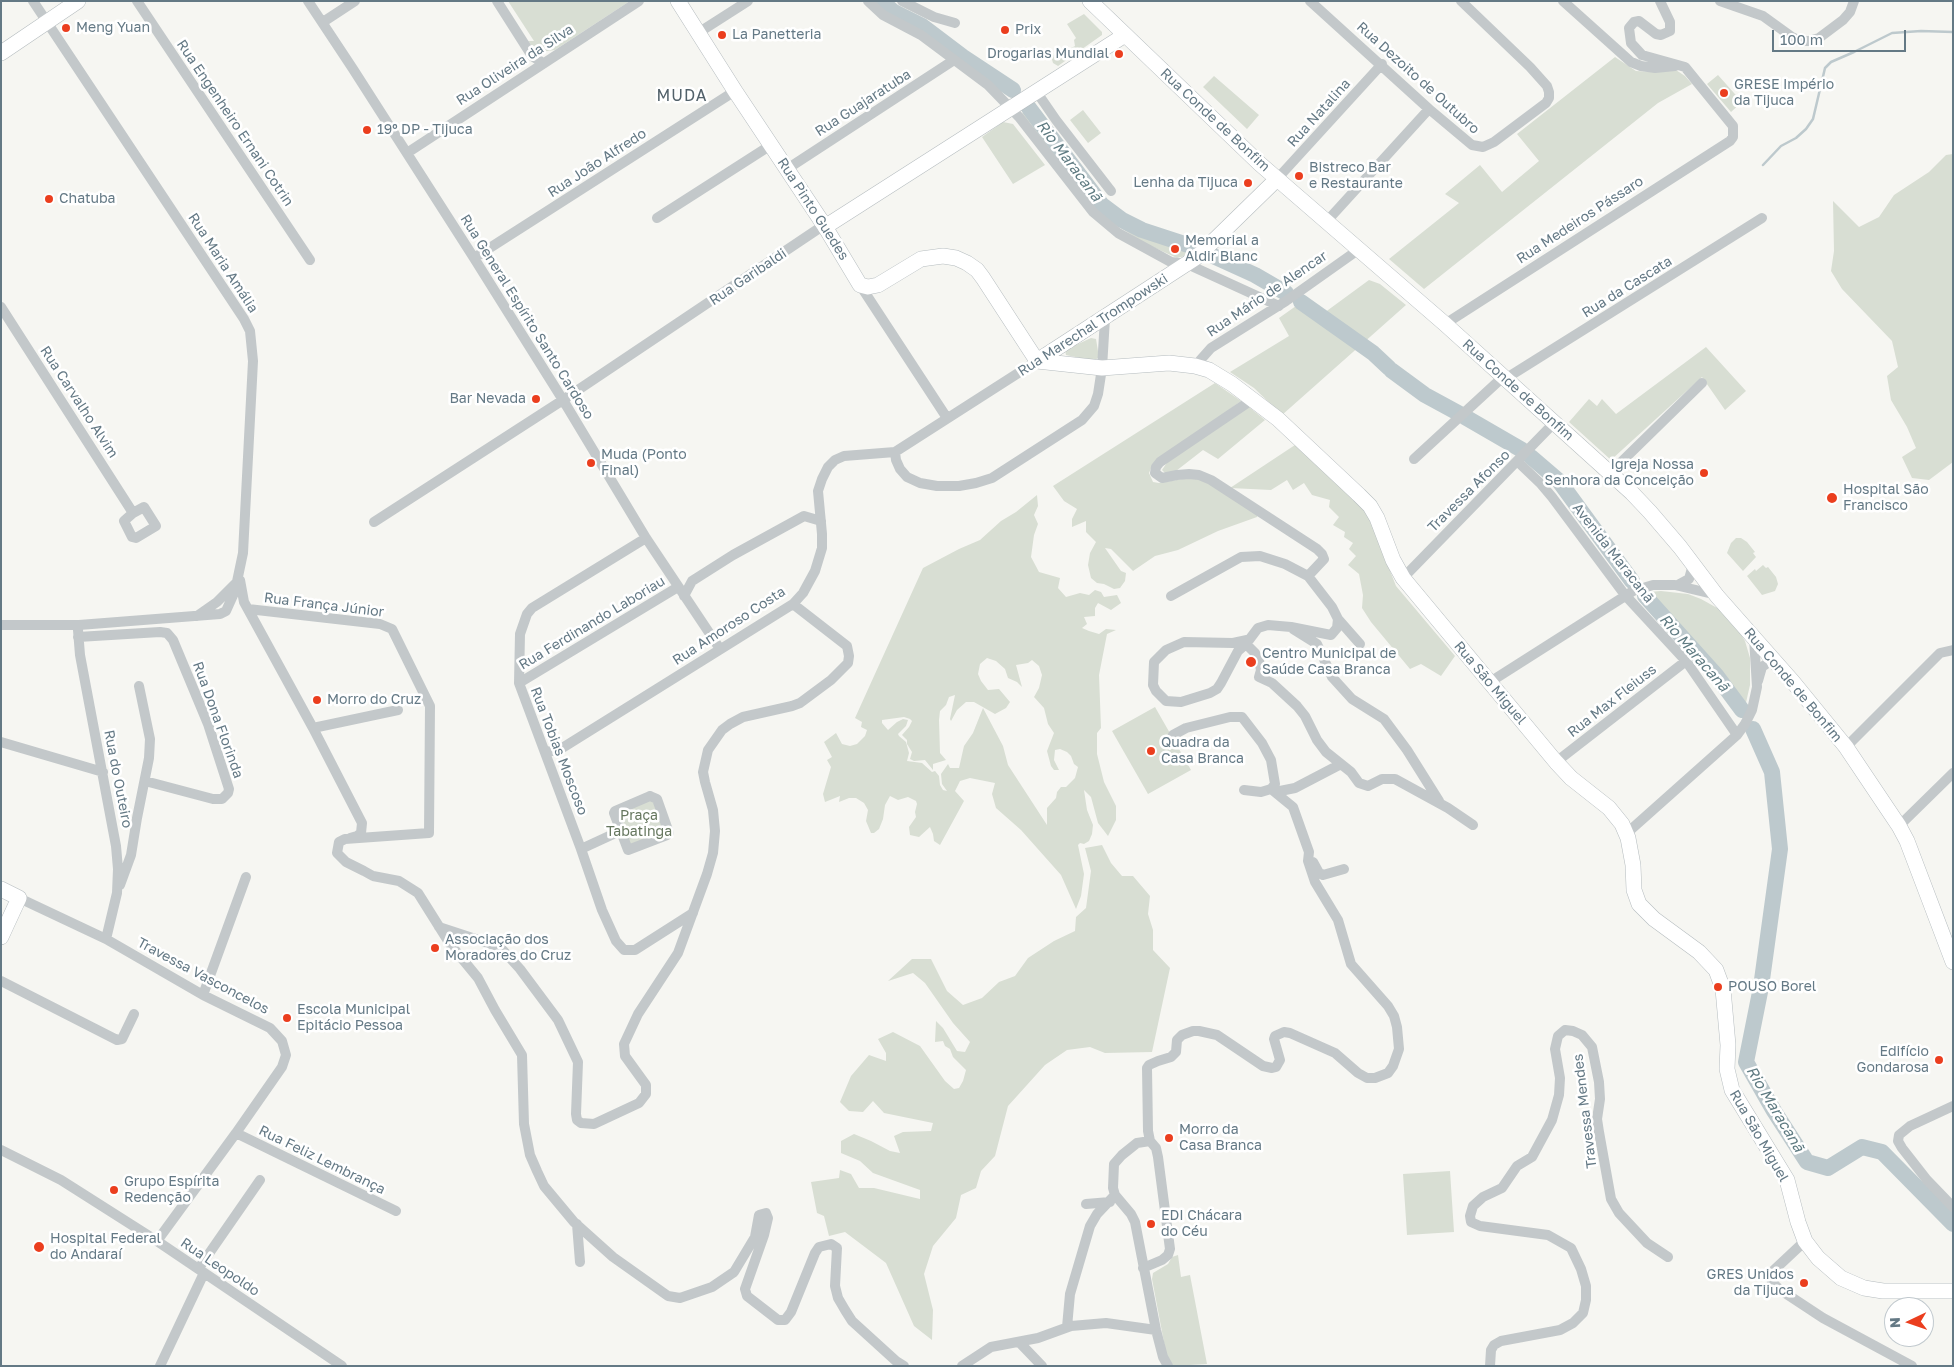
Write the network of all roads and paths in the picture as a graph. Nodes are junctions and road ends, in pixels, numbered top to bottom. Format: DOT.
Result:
graph roads {
  1 [pos="33,1"];
  2 [pos="78,1"];
  3 [pos="137,1"];
  4 [pos="308,1"];
  5 [pos="355,1"];
  6 [pos="497,1"];
  7 [pos="639,1"];
  8 [pos="678,1"];
  9 [pos="748,1"];
  10 [pos="868,1"];
  11 [pos="902,1"];
  12 [pos="1090,1"];
  13 [pos="1310,1"];
  14 [pos="1461,1"];
  15 [pos="1562,1"];
  16 [pos="1660,1"];
  17 [pos="1720,1"];
  18 [pos="1854,1"];
  19 [pos="47,22"];
  20 [pos="322,22"];
  21 [pos="955,22"];
  22 [pos="698,33"];
  23 [pos="1124,34"];
  24 [pos="1,53"];
  25 [pos="954,60"];
  26 [pos="543,63"];
  27 [pos="1382,64"];
  28 [pos="1685,67"];
  29 [pos="735,91"];
  30 [pos="1022,99"];
  31 [pos="1429,109"];
  32 [pos="771,145"];
  33 [pos="407,153"];
  34 [pos="788,170"];
  35 [pos="1278,179"];
  36 [pos="1111,191"];
  37 [pos="657,218"];
  38 [pos="1762,218"];
  39 [pos="1327,221"];
  40 [pos="824,225"];
  41 [pos="1358,250"];
  42 [pos="474,258"];
  43 [pos="310,260"];
  44 [pos="1192,261"];
  45 [pos="860,285"];
  46 [pos="1283,303"];
  47 [pos="1,307"];
  48 [pos="1105,318"];
  49 [pos="1445,324"];
  50 [pos="1036,361"];
  51 [pos="1195,366"];
  52 [pos="1102,368"];
  53 [pos="1504,378"];
  54 [pos="1702,383"];
  55 [pos="1253,399"];
  56 [pos="563,400"];
  57 [pos="947,418"];
  58 [pos="1554,422"];
  59 [pos="895,452"];
  60 [pos="1524,456"];
  61 [pos="1414,459"];
  62 [pos="1610,473"];
  63 [pos="133,513"];
  64 [pos="821,521"];
  65 [pos="374,522"];
  66 [pos="646,538"];
  67 [pos="1688,557"];
  68 [pos="1308,576"];
  69 [pos="1402,578"];
  70 [pos="239,579"];
  71 [pos="1678,585"];
  72 [pos="678,587"];
  73 [pos="1629,593"];
  74 [pos="684,596"];
  75 [pos="1171,596"];
  76 [pos="1718,596"];
  77 [pos="793,604"];
  78 [pos="248,609"];
  79 [pos="1338,619"];
  80 [pos="109,623"];
  81 [pos="1,625"];
  82 [pos="79,625"];
  83 [pos="1290,627"];
  84 [pos="106,636"];
  85 [pos="78,637"];
  86 [pos="1754,638"];
  87 [pos="1247,642"];
  88 [pos="1360,644"];
  89 [pos="720,649"];
  90 [pos="1953,650"];
  91 [pos="1773,659"];
  92 [pos="1686,661"];
  93 [pos="1490,682"];
  94 [pos="519,684"];
  95 [pos="139,686"];
  96 [pos="1757,687"];
  97 [pos="398,710"];
  98 [pos="313,728"];
  99 [pos="1173,735"];
  100 [pos="1737,735"];
  101 [pos="1,742"];
  102 [pos="1846,747"];
  103 [pos="545,752"];
  104 [pos="1556,762"];
  105 [pos="1341,764"];
  106 [pos="103,772"];
  107 [pos="1953,774"];
  108 [pos="145,781"];
  109 [pos="1244,790"];
  110 [pos="1273,791"];
  111 [pos="1448,808"];
  112 [pos="1472,826"];
  113 [pos="1899,826"];
  114 [pos="620,831"];
  115 [pos="1627,833"];
  116 [pos="342,841"];
  117 [pos="581,848"];
  118 [pos="1309,852"];
  119 [pos="1344,869"];
  120 [pos="246,877"];
  121 [pos="1,889"];
  122 [pos="117,893"];
  123 [pos="19,898"];
  124 [pos="692,913"];
  125 [pos="439,927"];
  126 [pos="1,937"];
  127 [pos="106,939"];
  128 [pos="1953,962"];
  129 [pos="1,981"];
  130 [pos="203,995"];
  131 [pos="134,1014"];
  132 [pos="1953,1106"];
  133 [pos="236,1134"];
  134 [pos="1150,1141"];
  135 [pos="1,1150"];
  136 [pos="260,1180"];
  137 [pos="1112,1198"];
  138 [pos="1086,1204"];
  139 [pos="1953,1207"];
  140 [pos="396,1212"];
  141 [pos="577,1224"];
  142 [pos="157,1241"];
  143 [pos="1805,1241"];
  144 [pos="1668,1257"];
  145 [pos="580,1262"];
  146 [pos="1143,1268"];
  147 [pos="201,1270"];
  148 [pos="1953,1291"];
  149 [pos="1067,1327"];
  150 [pos="1156,1330"];
  151 [pos="1019,1342"];
  152 [pos="978,1355"];
  153 [pos="160,1366"];
  154 [pos="342,1366"];
  155 [pos="904,1366"];
  156 [pos="962,1366"];
  157 [pos="977,1366"];
  158 [pos="1042,1366"];
  159 [pos="1168,1366"];
  160 [pos="1490,1366"];
  161 [pos="1912,1366"];
  1 -- 19 [label="street, Rua Maria Amália"];
  2 -- 19 [label="street"];
  3 -- 43 [label="street, Rua Engenheiro Ernani Cotrin"];
  4 -- 20 [label="street, Rua General Espírito Santo Cardoso"];
  5 -- 20 [label="street"];
  6 -- 26 [label="street"];
  7 -- 26 [label="street, Rua Oliveira da Silva"];
  8 -- 22 [label="street, Rua Pinto Guedes"];
  9 -- 22 [label="street"];
  10 -- 25 [label="street"];
  11 -- 21 [label="street"];
  12 -- 23 [label="street, Rua Conde de Bonfim"];
  13 -- 27 [label="street, Rua Dezoito de Outubro"];
  14 -- 31 [label="street, Rua Dezoito de Outubro"];
  15 -- 28 [label="street"];
  16 -- 28 [label="street"];
  17 -- 18 [label="street"];
  19 -- 24 [label="street"];
  19 -- 70 [label="street, Rua Maria Amália"];
  20 -- 33 [label="street, Rua General Espírito Santo Cardoso"];
  22 -- 29 [label="street, Rua Pinto Guedes"];
  23 -- 30 [label="street, Rua Garibaldi"];
  23 -- 35 [label="street, Rua Conde de Bonfim"];
  25 -- 30 [label="street"];
  25 -- 34 [label="street, Rua Guajaratuba"];
  26 -- 33 [label="street, Rua Oliveira da Silva"];
  27 -- 31 [label="street, Rua Dezoito de Outubro"];
  27 -- 35 [label="street, Rua Natalina"];
  28 -- 49 [label="street, Rua Medeiros Pássaro"];
  29 -- 32 [label="street, Rua Pinto Guedes"];
  29 -- 42 [label="street, Rua João Alfredo"];
  30 -- 36 [label="street"];
  30 -- 40 [label="street, Rua Garibaldi"];
  30 -- 44 [label="street"];
  31 -- 39 [label="street"];
  32 -- 34 [label="street, Rua Pinto Guedes"];
  32 -- 37 [label="street"];
  33 -- 42 [label="street, Rua General Espírito Santo Cardoso"];
  34 -- 40 [label="street, Rua Pinto Guedes"];
  35 -- 39 [label="street, Rua Conde de Bonfim"];
  35 -- 44 [label="street, Rua Marechal Trompowski"];
  38 -- 53 [label="street, Rua da Cascata"];
  39 -- 41 [label="street, Rua Conde de Bonfim"];
  40 -- 45 [label="street, Rua Pinto Guedes"];
  40 -- 56 [label="street, Rua Garibaldi"];
  41 -- 46 [label="street, Rua Mário de Alencar"];
  41 -- 49 [label="street, Rua Conde de Bonfim"];
  42 -- 56 [label="street, Rua General Espírito Santo Cardoso"];
  44 -- 46 [label="street"];
  44 -- 48 [label="street, Rua Marechal Trompowski"];
  45 -- 50 [label="street"];
  45 -- 57 [label="street, Rua Pinto Guedes"];
  46 -- 51 [label="street, Rua Mário de Alencar"];
  47 -- 63 [label="street, Rua Carvalho Alvim"];
  48 -- 50 [label="street, Rua Marechal Trompowski"];
  48 -- 52 [label="street"];
  49 -- 53 [label="street, Rua Conde de Bonfim"];
  50 -- 52 [label="street, Rua São Miguel"];
  50 -- 57 [label="street, Rua Marechal Trompowski"];
  51 -- 52 [label="street, Rua São Miguel"];
  51 -- 55 [label="street, Rua São Miguel"];
  52 -- 59 [label="street"];
  53 -- 58 [label="street, Rua Conde de Bonfim"];
  53 -- 61 [label="street, Rua da Cascata"];
  54 -- 62 [label="street"];
  55 -- 68 [label="street"];
  55 -- 69 [label="street, Rua São Miguel"];
  56 -- 65 [label="street, Rua Garibaldi"];
  56 -- 66 [label="street, Rua General Espírito Santo Cardoso"];
  57 -- 59 [label="street, Rua Marechal Trompowski"];
  58 -- 60 [label="street, Travessa Afonso"];
  58 -- 62 [label="street, Rua Conde de Bonfim"];
  59 -- 64 [label="street, Rua Amoroso Costa"];
  60 -- 69 [label="street, Travessa Afonso"];
  60 -- 73 [label="street, Avenida Maracanã"];
  62 -- 67 [label="street, Rua Conde de Bonfim"];
  64 -- 74 [label="street, Rua Ferdinando Laboriau"];
  64 -- 77 [label="street, Rua Amoroso Costa"];
  66 -- 72 [label="street, Rua General Espírito Santo Cardoso"];
  66 -- 94 [label="street, Rua Tobias Moscoso"];
  67 -- 71 [label="street"];
  67 -- 76 [label="street, Rua Conde de Bonfim"];
  68 -- 75 [label="street"];
  68 -- 79 [label="street"];
  69 -- 93 [label="street, Rua São Miguel"];
  70 -- 78 [label="street, Rua Maria Amália"];
  70 -- 80 [label="street"];
  71 -- 73 [label="street"];
  71 -- 76 [label="street"];
  72 -- 74 [label="street, Rua General Espírito Santo Cardoso"];
  72 -- 94 [label="street, Rua Ferdinando Laboriau"];
  73 -- 92 [label="street, Avenida Maracanã"];
  73 -- 93 [label="street"];
  74 -- 89 [label="street, Rua General Espírito Santo Cardoso"];
  76 -- 86 [label="street, Rua Conde de Bonfim"];
  77 -- 89 [label="street, Rua Amoroso Costa"];
  77 -- 124 [label="street"];
  78 -- 98 [label="street, Rua Maria Amália"];
  78 -- 116 [label="street, Rua França Júnior"];
  79 -- 83 [label="street"];
  79 -- 88 [label="street"];
  80 -- 82 [label="street"];
  80 -- 84 [label="street"];
  81 -- 82 [label="street"];
  82 -- 85 [label="street, Rua do Outeiro"];
  83 -- 87 [label="street"];
  83 -- 111 [label="street"];
  84 -- 85 [label="street, Rua Dona Florinda"];
  84 -- 108 [label="street, Rua Dona Florinda"];
  85 -- 106 [label="street, Rua do Outeiro"];
  86 -- 91 [label="street, Rua Conde de Bonfim"];
  86 -- 96 [label="street"];
  87 -- 87 [label="street"];
  87 -- 105 [label="street"];
  89 -- 103 [label="street, Rua Amoroso Costa"];
  90 -- 102 [label="street"];
  91 -- 96 [label="street"];
  91 -- 102 [label="street, Rua Conde de Bonfim"];
  92 -- 100 [label="street, Avenida Maracanã"];
  92 -- 104 [label="street, Rua Max Fleiuss"];
  93 -- 104 [label="street, Rua São Miguel"];
  94 -- 103 [label="street, Rua Tobias Moscoso"];
  95 -- 108 [label="street"];
  96 -- 100 [label="street"];
  97 -- 98 [label="street"];
  98 -- 116 [label="street, Rua Maria Amália"];
  99 -- 110 [label="street"];
  100 -- 115 [label="street"];
  101 -- 106 [label="street"];
  102 -- 113 [label="street, Rua Conde de Bonfim"];
  103 -- 117 [label="street, Rua Tobias Moscoso"];
  104 -- 115 [label="street, Rua São Miguel"];
  105 -- 110 [label="street"];
  105 -- 111 [label="street"];
  106 -- 122 [label="street, Rua do Outeiro"];
  107 -- 113 [label="street"];
  108 -- 122 [label="street"];
  109 -- 110 [label="street"];
  110 -- 118 [label="street"];
  111 -- 112 [label="street"];
  113 -- 128 [label="street, Rua Conde de Bonfim"];
  114 -- 114 [label="street"];
  114 -- 117 [label="street"];
  115 -- 143 [label="street, Rua São Miguel"];
  116 -- 125 [label="street"];
  117 -- 124 [label="street, Rua Tobias Moscoso"];
  118 -- 119 [label="street"];
  118 -- 134 [label="street"];
  120 -- 130 [label="street"];
  121 -- 123 [label="street"];
  122 -- 127 [label="street, Rua do Outeiro"];
  123 -- 126 [label="street"];
  123 -- 127 [label="street, Travessa Vasconcelos"];
  124 -- 125 [label="street"];
  125 -- 141 [label="street"];
  127 -- 130 [label="street, Travessa Vasconcelos"];
  129 -- 131 [label="street"];
  130 -- 133 [label="street, Travessa Vasconcelos"];
  132 -- 139 [label="street"];
  133 -- 140 [label="street, Rua Feliz Lembrança"];
  133 -- 142 [label="street, Travessa Vasconcelos"];
  134 -- 137 [label="street"];
  134 -- 146 [label="street"];
  135 -- 142 [label="street, Rua Leopoldo"];
  136 -- 147 [label="street"];
  137 -- 138 [label="street"];
  137 -- 146 [label="street"];
  137 -- 149 [label="street"];
  141 -- 145 [label="street"];
  141 -- 155 [label="street"];
  142 -- 147 [label="street, Rua Leopoldo"];
  143 -- 148 [label="street, Rua São Miguel"];
  143 -- 161 [label="street"];
  144 -- 160 [label="street, Travessa Mendes"];
  146 -- 150 [label="street"];
  147 -- 153 [label="street"];
  147 -- 154 [label="street, Rua Leopoldo"];
  149 -- 150 [label="street"];
  149 -- 151 [label="street"];
  150 -- 159 [label="street"];
  151 -- 152 [label="street"];
  151 -- 158 [label="street"];
  152 -- 156 [label="street"];
  152 -- 157 [label="street"];
}
